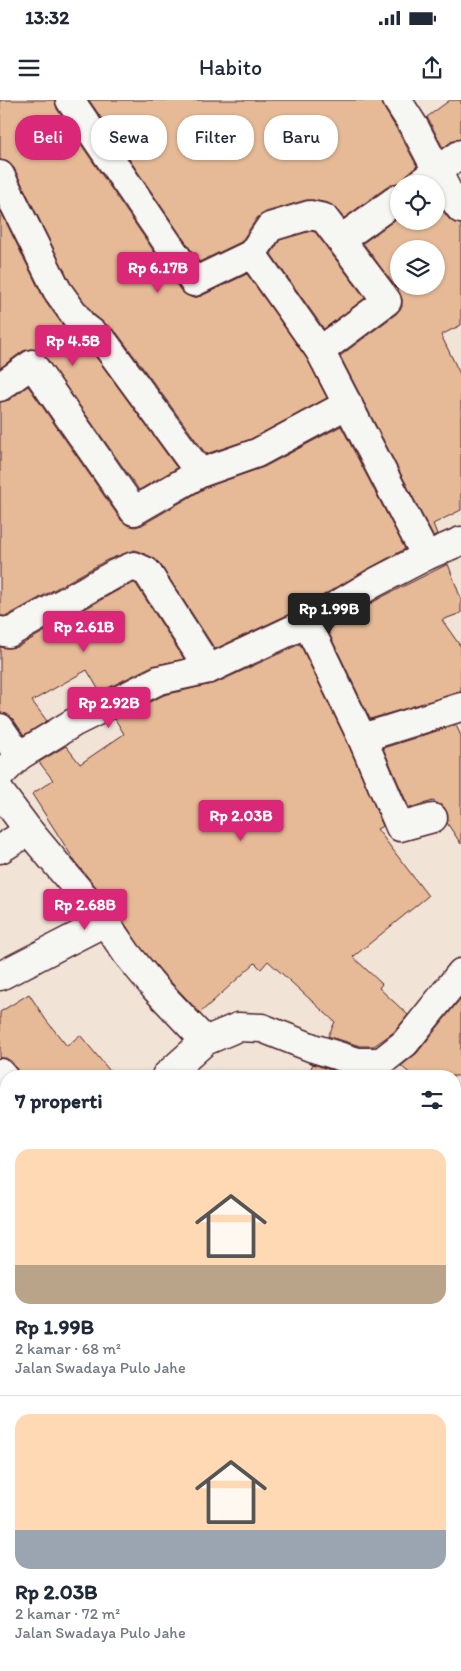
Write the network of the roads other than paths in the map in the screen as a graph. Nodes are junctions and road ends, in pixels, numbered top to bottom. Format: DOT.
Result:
graph roads {
  1 [pos="70,100"];
  2 [pos="397,100"];
  3 [pos="461,154"];
  4 [pos="0,175"];
  5 [pos="427,175"];
  6 [pos="431,175"];
  7 [pos="445,190"];
  8 [pos="390,204"];
  9 [pos="461,208"];
  10 [pos="340,240"];
  11 [pos="252,254"];
  12 [pos="320,350"];
  13 [pos="0,387"];
  14 [pos="348,404"];
  15 [pos="200,473"];
  16 [pos="461,541"];
  17 [pos="426,556"];
  18 [pos="307,623"];
  19 [pos="0,631"];
  20 [pos="208,668"];
  21 [pos="461,708"];
  22 [pos="0,728"];
  23 [pos="362,738"];
  24 [pos="19,756"];
  25 [pos="0,774"];
  26 [pos="0,792"];
  27 [pos="433,818"];
  28 [pos="29,831"];
  29 [pos="0,848"];
  30 [pos="105,922"];
  31 [pos="461,973"];
  32 [pos="0,976"];
  33 [pos="205,1041"];
  34 [pos="367,1069"];
  35 [pos="173,1070"];
  1 -- 11 [label="street"];
  2 -- 5 [label="street"];
  3 -- 6 [label="street"];
  4 -- 15 [label="street"];
  7 -- 9 [label="street"];
  8 -- 10 [label="street"];
  10 -- 11 [label="street"];
  10 -- 12 [label="street"];
  11 -- 12 [label="street"];
  12 -- 14 [label="street"];
  13 -- 15 [label="street"];
  14 -- 15 [label="street"];
  14 -- 17 [label="street"];
  16 -- 17 [label="street"];
  17 -- 18 [label="street"];
  18 -- 20 [label="street"];
  18 -- 23 [label="street"];
  19 -- 20 [label="street"];
  20 -- 24 [label="street"];
  21 -- 23 [label="street"];
  22 -- 24 [label="street"];
  23 -- 27 [label="street"];
  24 -- 25 [label="street"];
  26 -- 28 [label="street"];
  28 -- 29 [label="street"];
  28 -- 30 [label="street"];
  30 -- 32 [label="street"];
  30 -- 33 [label="street"];
  31 -- 34 [label="street"];
  33 -- 34 [label="street"];
  33 -- 35 [label="street"];
}
